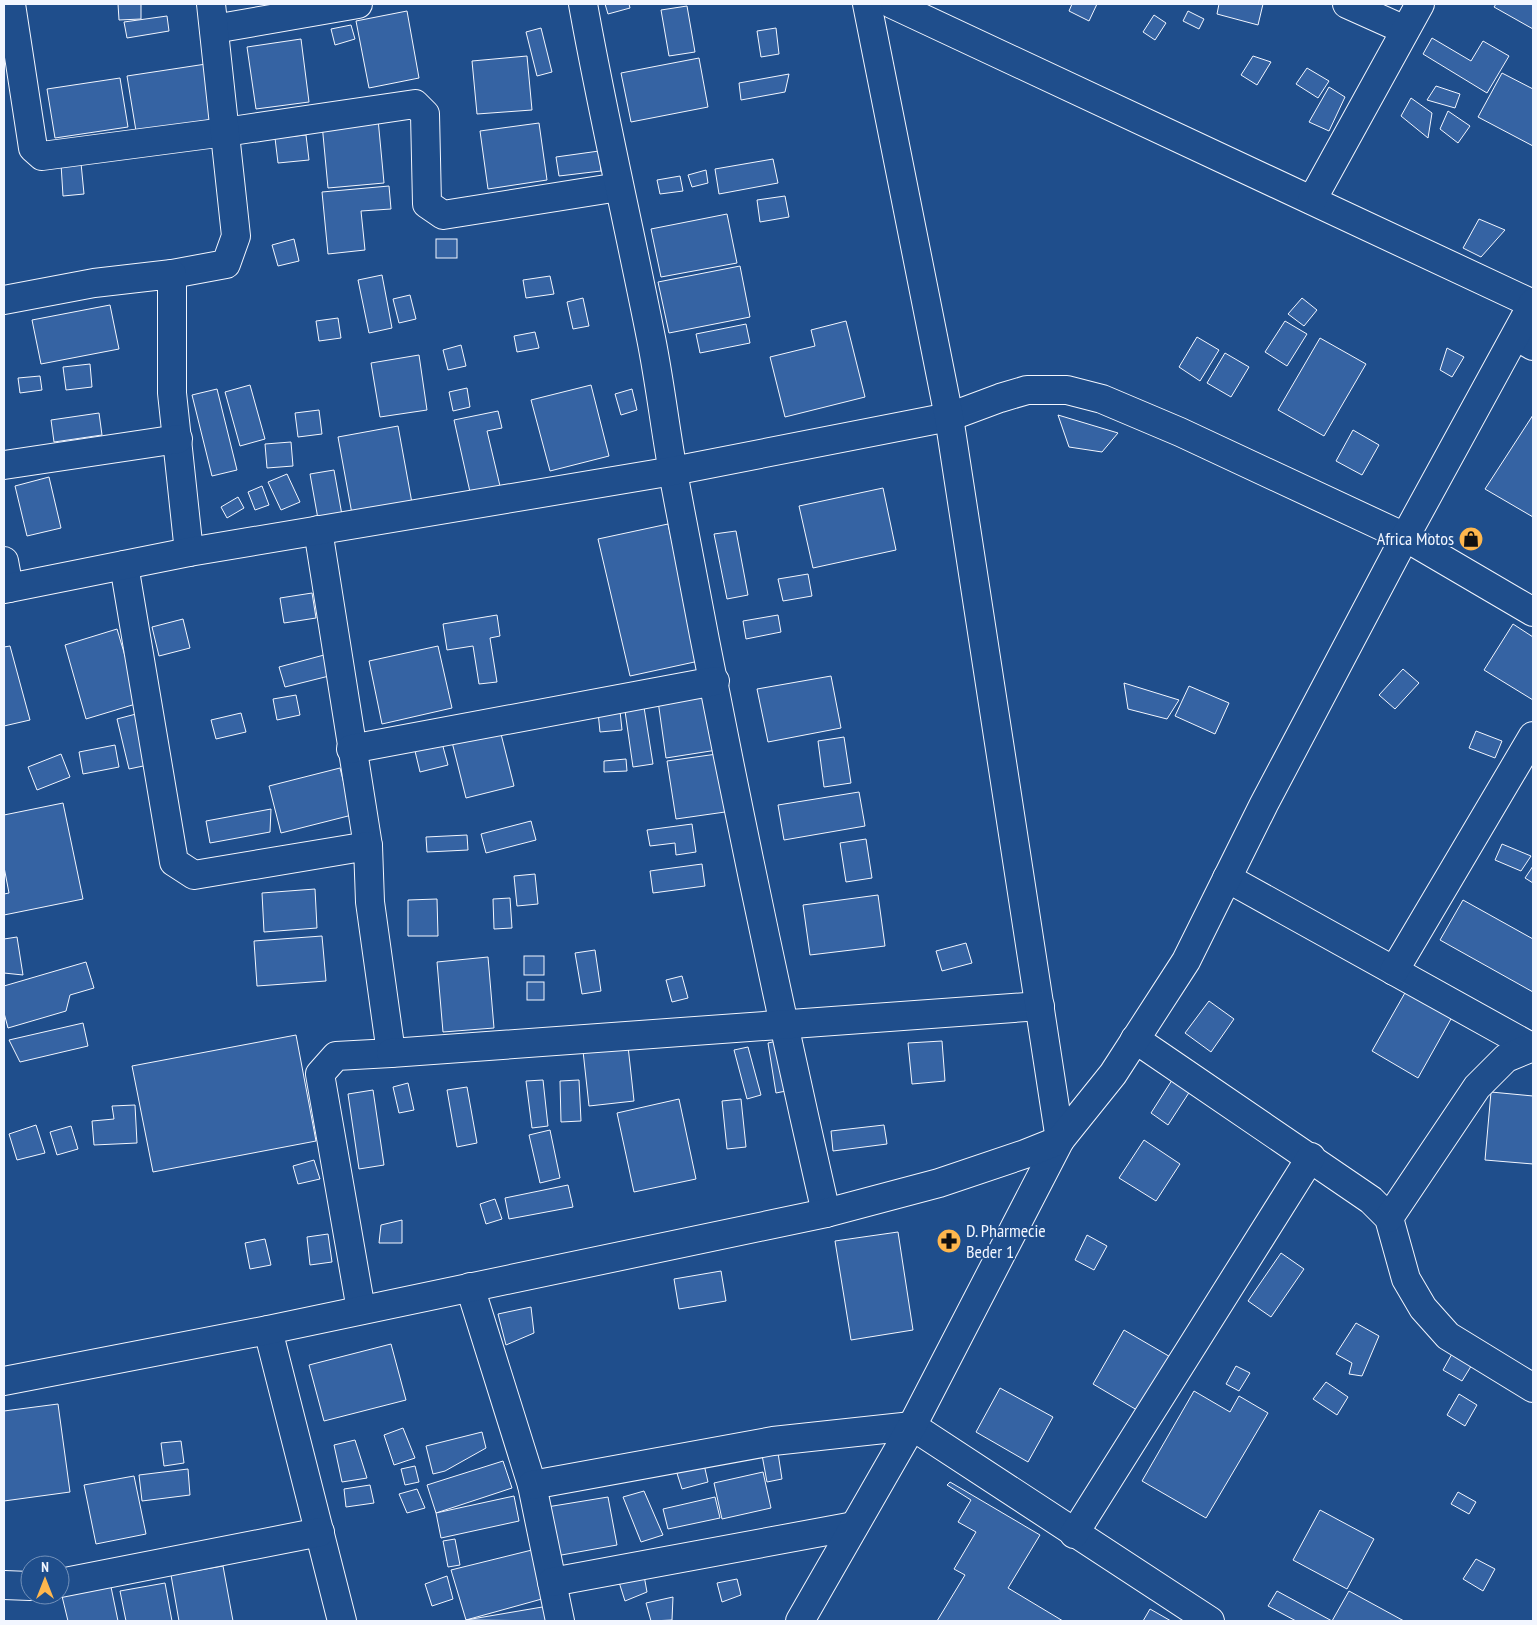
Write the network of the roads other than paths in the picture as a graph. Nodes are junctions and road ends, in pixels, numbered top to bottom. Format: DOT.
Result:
graph roads {
  1 [pos="11,4"];
  2 [pos="358,4"];
  3 [pos="583,4"];
  4 [pos="867,4"];
  5 [pos="892,4"];
  6 [pos="1347,4"];
  7 [pos="1420,4"];
  8 [pos="212,17"];
  9 [pos="1404,30"];
  10 [pos="13,82"];
  11 [pos="225,132"];
  12 [pos="619,187"];
  13 [pos="1312,200"];
  14 [pos="172,274"];
  15 [pos="4,300"];
  16 [pos="1533,304"];
  17 [pos="1524,341"];
  18 [pos="949,417"];
  19 [pos="178,439"];
  20 [pos="4,465"];
  21 [pos="673,471"];
  22 [pos="318,530"];
  23 [pos="1404,537"];
  24 [pos="189,552"];
  25 [pos="4,561"];
  26 [pos="124,565"];
  27 [pos="6,588"];
  28 [pos="1533,612"];
  29 [pos="715,681"];
  30 [pos="1533,736"];
  31 [pos="351,749"];
  32 [pos="368,846"];
  33 [pos="1227,878"];
  34 [pos="1394,971"];
  35 [pos="1040,1006"];
  36 [pos="784,1027"];
  37 [pos="1135,1039"];
  38 [pos="1533,1048"];
  39 [pos="391,1053"];
  40 [pos="1060,1140"];
  41 [pos="1311,1158"];
  42 [pos="826,1213"];
  43 [pos="1389,1218"];
  44 [pos="470,1287"];
  45 [pos="361,1310"];
  46 [pos="268,1330"];
  47 [pos="4,1381"];
  48 [pos="1533,1388"];
  49 [pos="912,1426"];
  50 [pos="532,1485"];
  51 [pos="854,1526"];
  52 [pos="320,1532"];
  53 [pos="1074,1534"];
  54 [pos="70,1582"];
  55 [pos="552,1582"];
  56 [pos="4,1584"];
  57 [pos="20,1585"];
  58 [pos="342,1621"];
  59 [pos="560,1621"];
  60 [pos="800,1621"];
  61 [pos="1210,1621"];
  1 -- 10 [label="street"];
  2 -- 8 [label="street"];
  3 -- 12 [label="street"];
  4 -- 18 [label="street"];
  5 -- 13 [label="street"];
  6 -- 9 [label="street"];
  7 -- 9 [label="street"];
  8 -- 11 [label="street"];
  9 -- 13 [label="street"];
  10 -- 11 [label="street"];
  11 -- 12 [label="street"];
  11 -- 14 [label="street"];
  12 -- 21 [label="street"];
  13 -- 16 [label="street"];
  14 -- 15 [label="street"];
  14 -- 19 [label="street"];
  16 -- 17 [label="street"];
  17 -- 23 [label="street"];
  18 -- 21 [label="street"];
  18 -- 23 [label="street"];
  18 -- 35 [label="street"];
  19 -- 20 [label="street"];
  19 -- 24 [label="street"];
  21 -- 22 [label="street"];
  21 -- 29 [label="street"];
  22 -- 24 [label="street"];
  22 -- 31 [label="street"];
  23 -- 28 [label="street"];
  23 -- 33 [label="street"];
  24 -- 26 [label="street"];
  25 -- 27 [label="street"];
  26 -- 27 [label="street"];
  26 -- 32 [label="street"];
  29 -- 31 [label="street"];
  29 -- 36 [label="street"];
  30 -- 34 [label="street"];
  31 -- 32 [label="street"];
  32 -- 39 [label="street"];
  33 -- 34 [label="street"];
  33 -- 37 [label="street"];
  34 -- 38 [label="street"];
  35 -- 36 [label="street"];
  35 -- 40 [label="street"];
  36 -- 39 [label="street"];
  36 -- 42 [label="street"];
  37 -- 40 [label="street"];
  37 -- 41 [label="street"];
  38 -- 43 [label="street"];
  39 -- 45 [label="street"];
  40 -- 42 [label="street"];
  40 -- 49 [label="street"];
  41 -- 43 [label="street"];
  41 -- 53 [label="street"];
  42 -- 44 [label="street"];
  43 -- 48 [label="street"];
  44 -- 45 [label="street"];
  44 -- 50 [label="street"];
  45 -- 46 [label="street"];
  46 -- 47 [label="street"];
  46 -- 52 [label="street"];
  49 -- 50 [label="street"];
  49 -- 51 [label="street"];
  49 -- 53 [label="street"];
  50 -- 55 [label="street"];
  51 -- 55 [label="street"];
  51 -- 60 [label="street"];
  52 -- 54 [label="street"];
  52 -- 58 [label="street"];
  53 -- 61 [label="street"];
  55 -- 59 [label="street"];
  56 -- 57 [label="street"];
}
